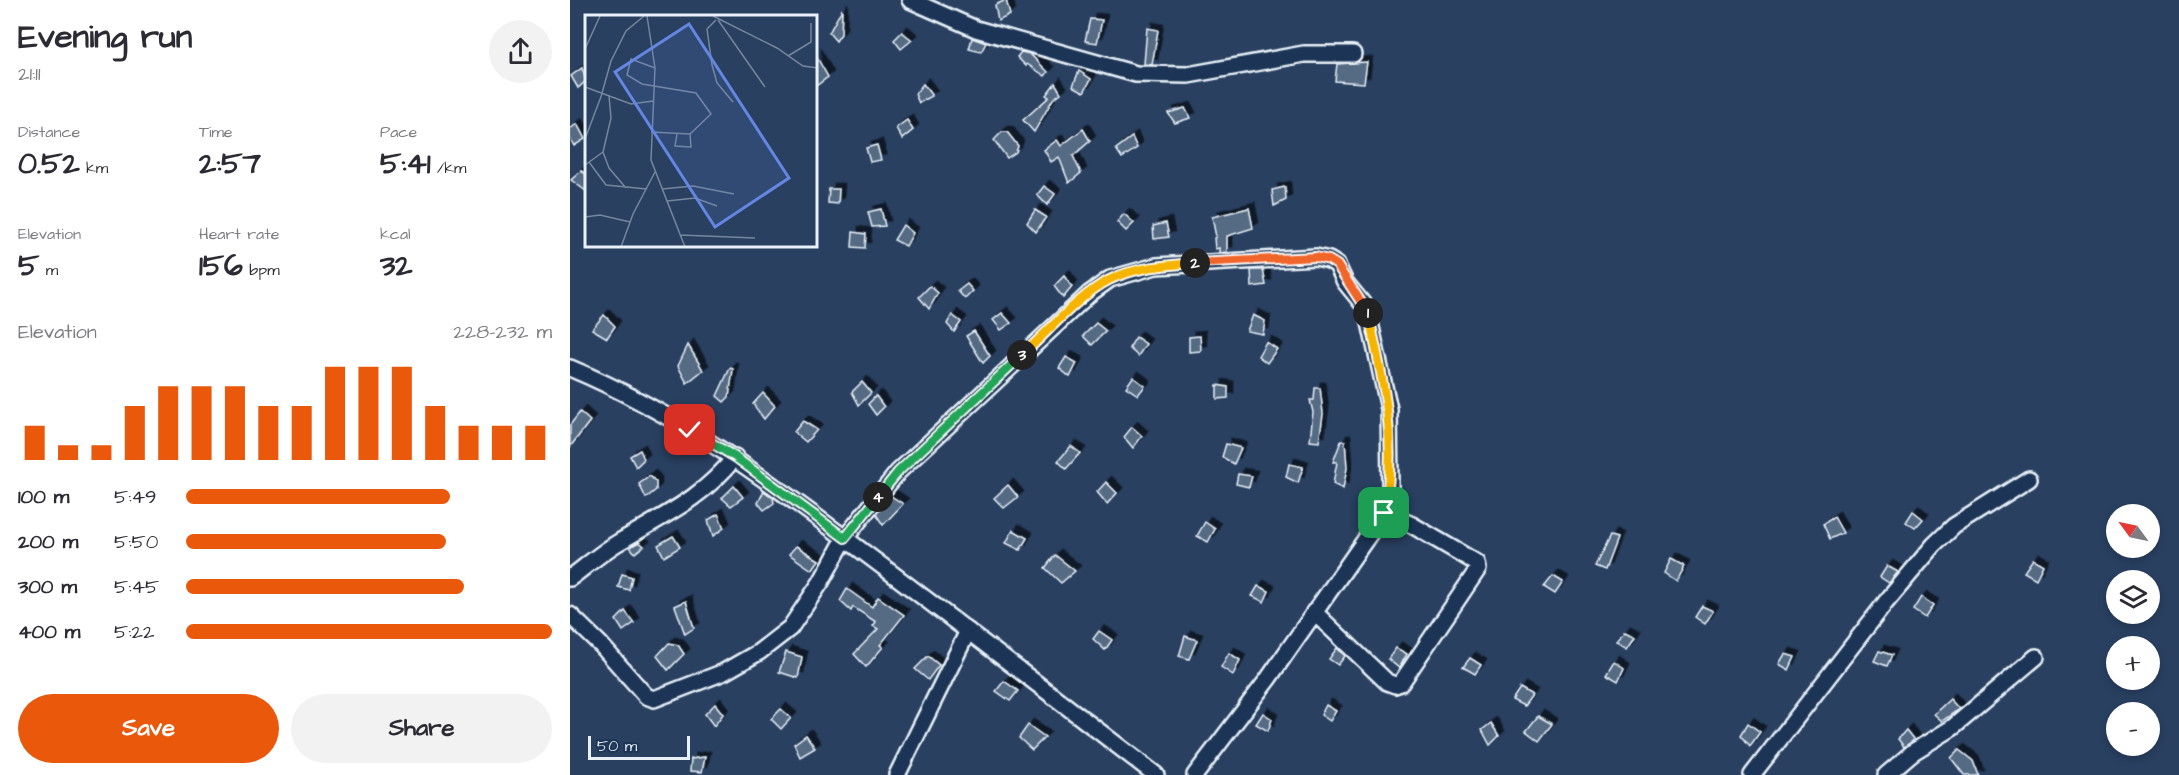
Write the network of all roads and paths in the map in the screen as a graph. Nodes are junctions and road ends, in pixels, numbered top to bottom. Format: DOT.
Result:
graph roads {
  1 [pos="910,0"];
  2 [pos="1353,54"];
  3 [pos="570,368"];
  4 [pos="735,457"];
  5 [pos="2029,479"];
  6 [pos="1384,513"];
  7 [pos="845,538"];
  8 [pos="570,578"];
  9 [pos="1314,612"];
  10 [pos="570,615"];
  11 [pos="968,631"];
  12 [pos="2036,657"];
  13 [pos="897,775"];
  14 [pos="1156,775"];
  15 [pos="1195,775"];
  16 [pos="1752,775"];
  17 [pos="1886,775"];
  1 -- 2 [label="street"];
  3 -- 4 [label="street"];
  4 -- 7 [label="street"];
  4 -- 8 [label="street"];
  5 -- 16 [label="street"];
  6 -- 7 [label="street"];
  6 -- 9 [label="street"];
  6 -- 9 [label="street"];
  7 -- 10 [label="street"];
  7 -- 11 [label="street"];
  9 -- 15 [label="street"];
  11 -- 13 [label="street"];
  11 -- 14 [label="street"];
  12 -- 17 [label="street"];
}
